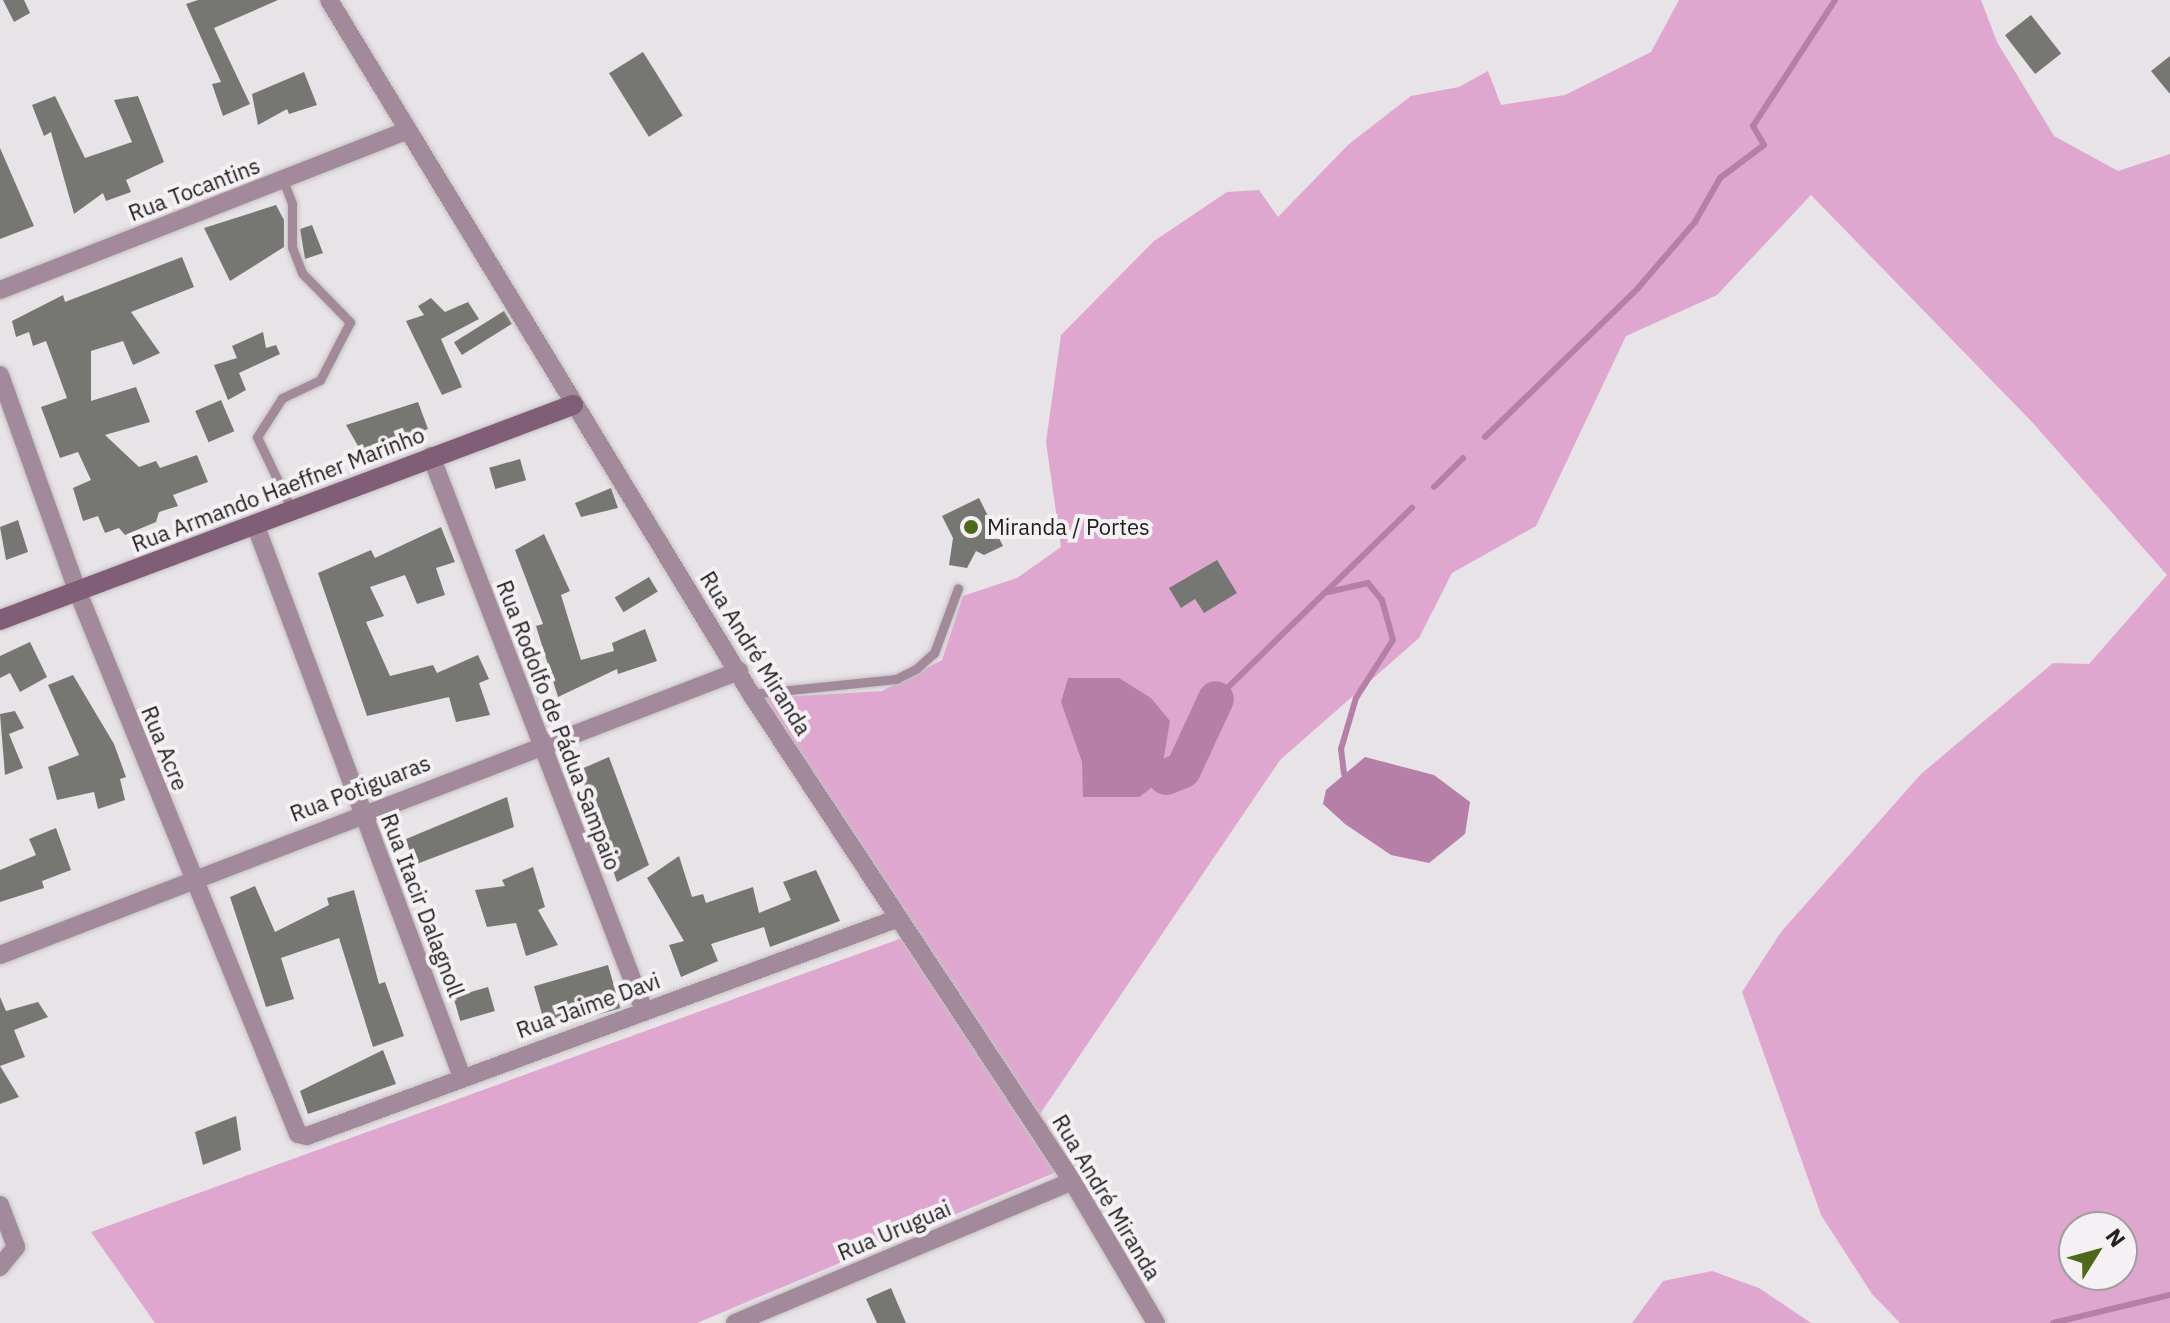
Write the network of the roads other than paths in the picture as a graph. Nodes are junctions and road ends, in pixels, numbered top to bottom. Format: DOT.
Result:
graph roads {
  1 [pos="329,0"];
  2 [pos="406,131"];
  3 [pos="283,180"];
  4 [pos="0,290"];
  5 [pos="0,375"];
  6 [pos="573,405"];
  7 [pos="431,456"];
  8 [pos="292,510"];
  9 [pos="255,524"];
  10 [pos="958,588"];
  11 [pos="77,590"];
  12 [pos="0,620"];
  13 [pos="739,671"];
  14 [pos="751,694"];
  15 [pos="540,747"];
  16 [pos="363,812"];
  17 [pos="191,878"];
  18 [pos="896,919"];
  19 [pos="0,955"];
  20 [pos="644,1010"];
  21 [pos="462,1077"];
  22 [pos="298,1134"];
  23 [pos="1072,1181"];
  24 [pos="0,1205"];
  25 [pos="0,1267"];
  26 [pos="735,1323"];
  27 [pos="1156,1323"];
  1 -- 2 [label="street, Rua André Miranda"];
  2 -- 3 [label="street, Rua Tocantins"];
  2 -- 6 [label="street, Rua André Miranda"];
  3 -- 4 [label="street, Rua Tocantins"];
  3 -- 8 [label="lane"];
  5 -- 11 [label="street, Rua Acre"];
  6 -- 7 [label="street, Rua Armando Haeffner Marinho"];
  6 -- 13 [label="street, Rua André Miranda"];
  7 -- 8 [label="street, Rua Armando Haeffner Marinho"];
  7 -- 15 [label="street, Rua Rodolfo de Pádua Sampaio"];
  8 -- 9 [label="street, Rua Armando Haeffner Marinho"];
  9 -- 11 [label="street, Rua Armando Haeffner Marinho"];
  9 -- 16 [label="street, Rua Itacir Dalagnoll"];
  10 -- 14 [label="lane"];
  11 -- 12 [label="street, Rua Armando Haeffner Marinho"];
  11 -- 17 [label="street, Rua Acre"];
  13 -- 14 [label="street, Rua André Miranda"];
  13 -- 15 [label="street, Rua Potiguaras"];
  14 -- 18 [label="street, Rua André Miranda"];
  15 -- 16 [label="street, Rua Potiguaras"];
  15 -- 20 [label="street, Rua Rodolfo de Pádua Sampaio"];
  16 -- 17 [label="street, Rua Potiguaras"];
  16 -- 21 [label="street, Rua Itacir Dalagnoll"];
  17 -- 19 [label="street, Rua Potiguaras"];
  17 -- 22 [label="street, Rua Acre"];
  18 -- 20 [label="street, Rua Jaime Davi"];
  18 -- 23 [label="street, Rua André Miranda"];
  20 -- 21 [label="street, Rua Jaime Davi"];
  21 -- 22 [label="street, Rua Jaime Davi"];
  23 -- 26 [label="street, Rua Uruguai"];
  23 -- 27 [label="street, Rua André Miranda"];
  24 -- 25 [label="street"];
}
